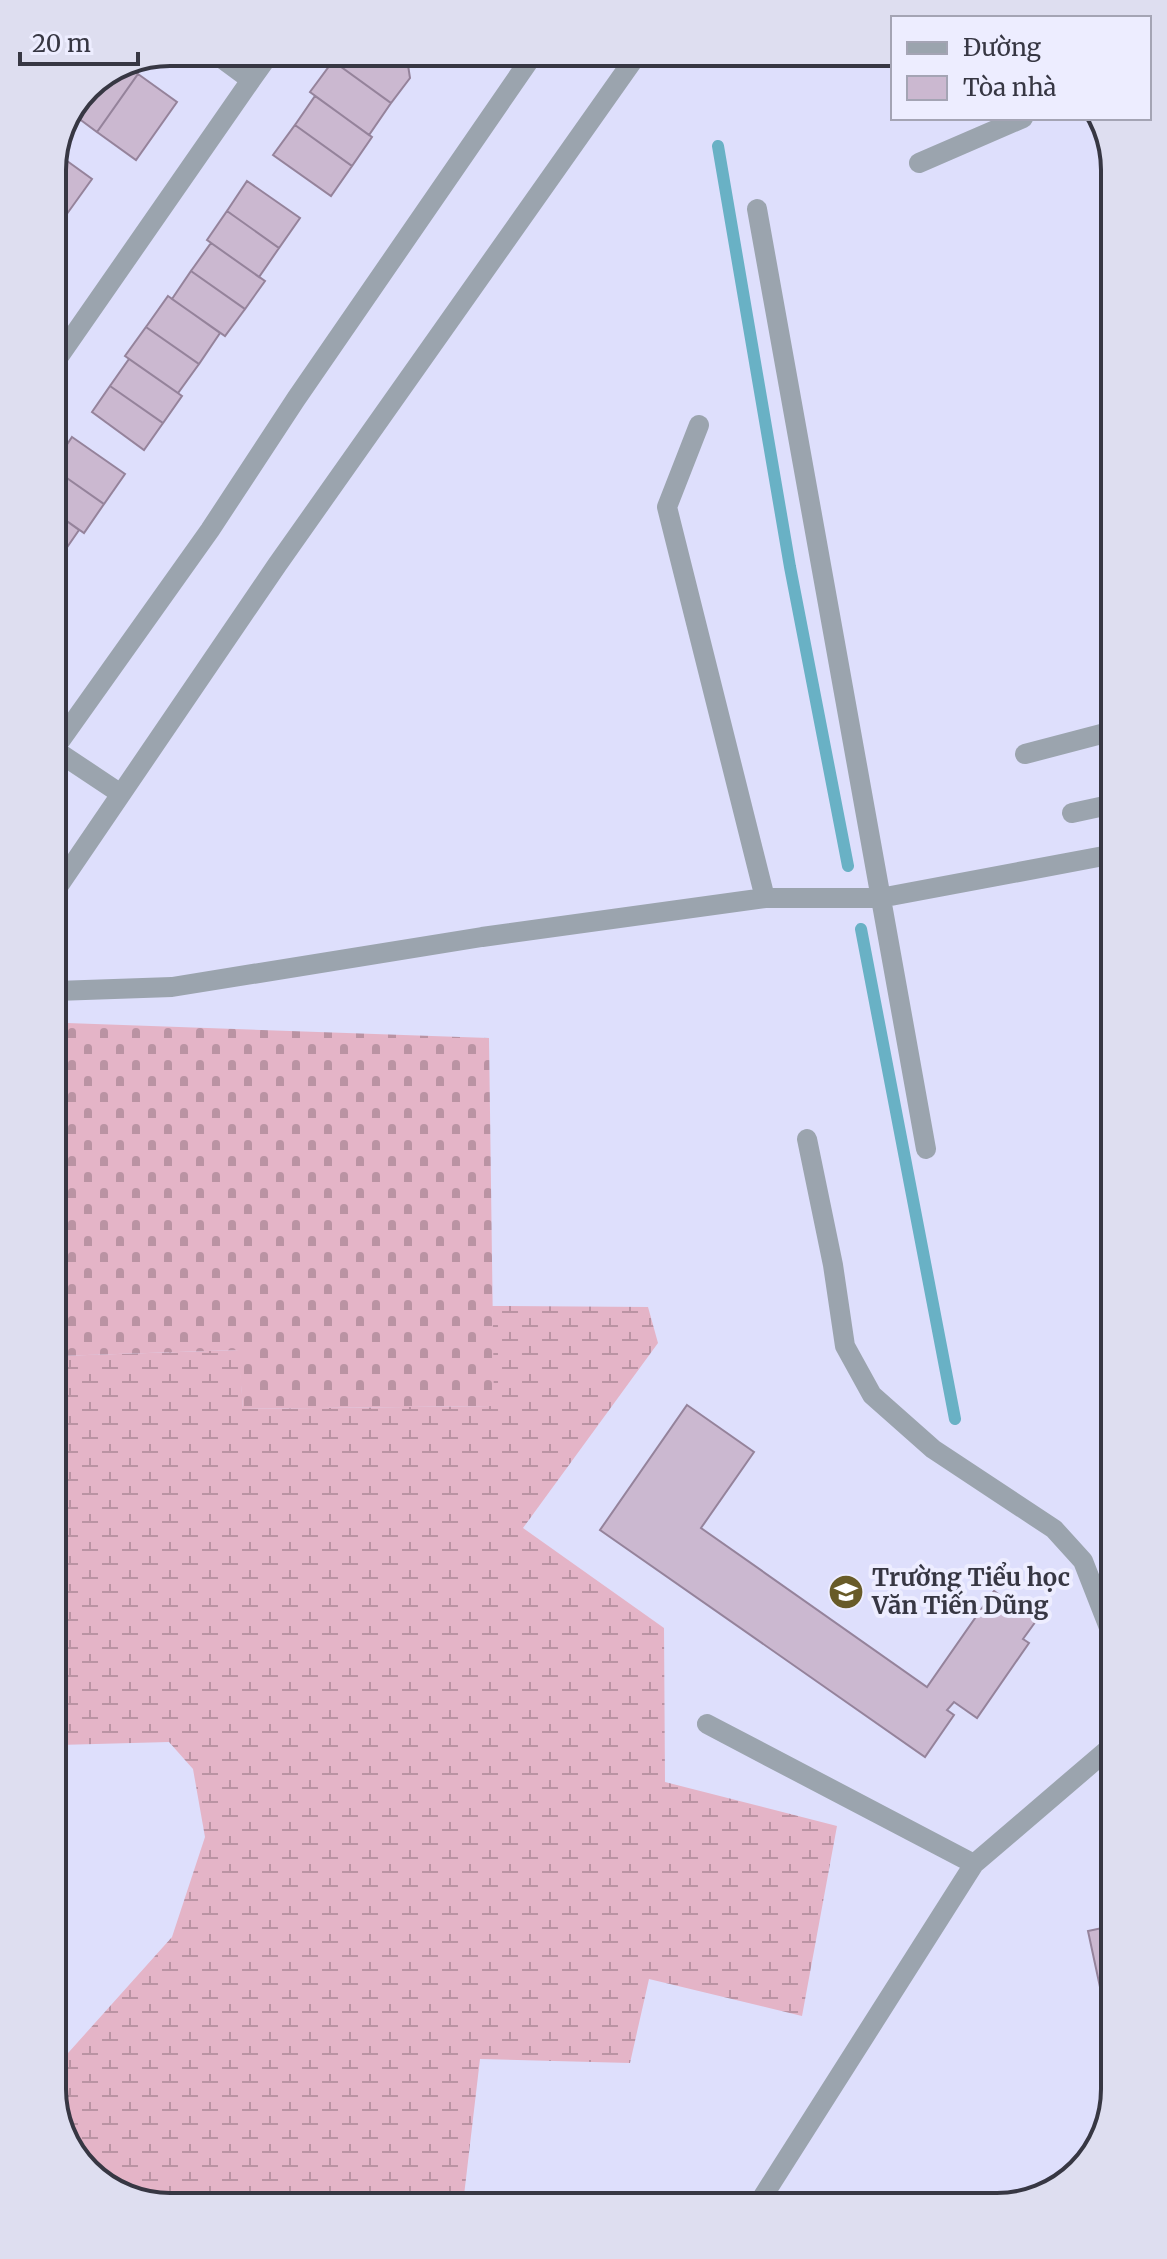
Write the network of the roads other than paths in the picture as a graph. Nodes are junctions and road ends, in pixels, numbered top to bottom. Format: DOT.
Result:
graph roads {
  1 [pos="232,66"];
  2 [pos="261,66"];
  3 [pos="523,66"];
  4 [pos="629,66"];
  5 [pos="251,80"];
  6 [pos="1018,120"];
  7 [pos="919,163"];
  8 [pos="757,209"];
  9 [pos="66,346"];
  10 [pos="699,425"];
  11 [pos="66,733"];
  12 [pos="1101,734"];
  13 [pos="1025,754"];
  14 [pos="66,756"];
  15 [pos="121,794"];
  16 [pos="1101,807"];
  17 [pos="1072,813"];
  18 [pos="1101,857"];
  19 [pos="66,875"];
  20 [pos="765,898"];
  21 [pos="880,898"];
  22 [pos="66,991"];
  23 [pos="807,1139"];
  24 [pos="926,1149"];
  25 [pos="1101,1607"];
  26 [pos="707,1724"];
  27 [pos="1101,1755"];
  28 [pos="974,1864"];
  29 [pos="765,2193"];
  1 -- 5 [label="street"];
  2 -- 5 [label="street"];
  3 -- 11 [label="street"];
  4 -- 15 [label="street"];
  5 -- 9 [label="street"];
  6 -- 7 [label="street"];
  8 -- 21 [label="street"];
  10 -- 20 [label="street"];
  12 -- 13 [label="street"];
  14 -- 15 [label="street"];
  15 -- 19 [label="street"];
  16 -- 17 [label="street"];
  18 -- 21 [label="street"];
  20 -- 21 [label="street"];
  20 -- 22 [label="street"];
  21 -- 24 [label="street"];
  23 -- 25 [label="street"];
  26 -- 28 [label="street"];
  27 -- 28 [label="street"];
  28 -- 29 [label="street"];
}
